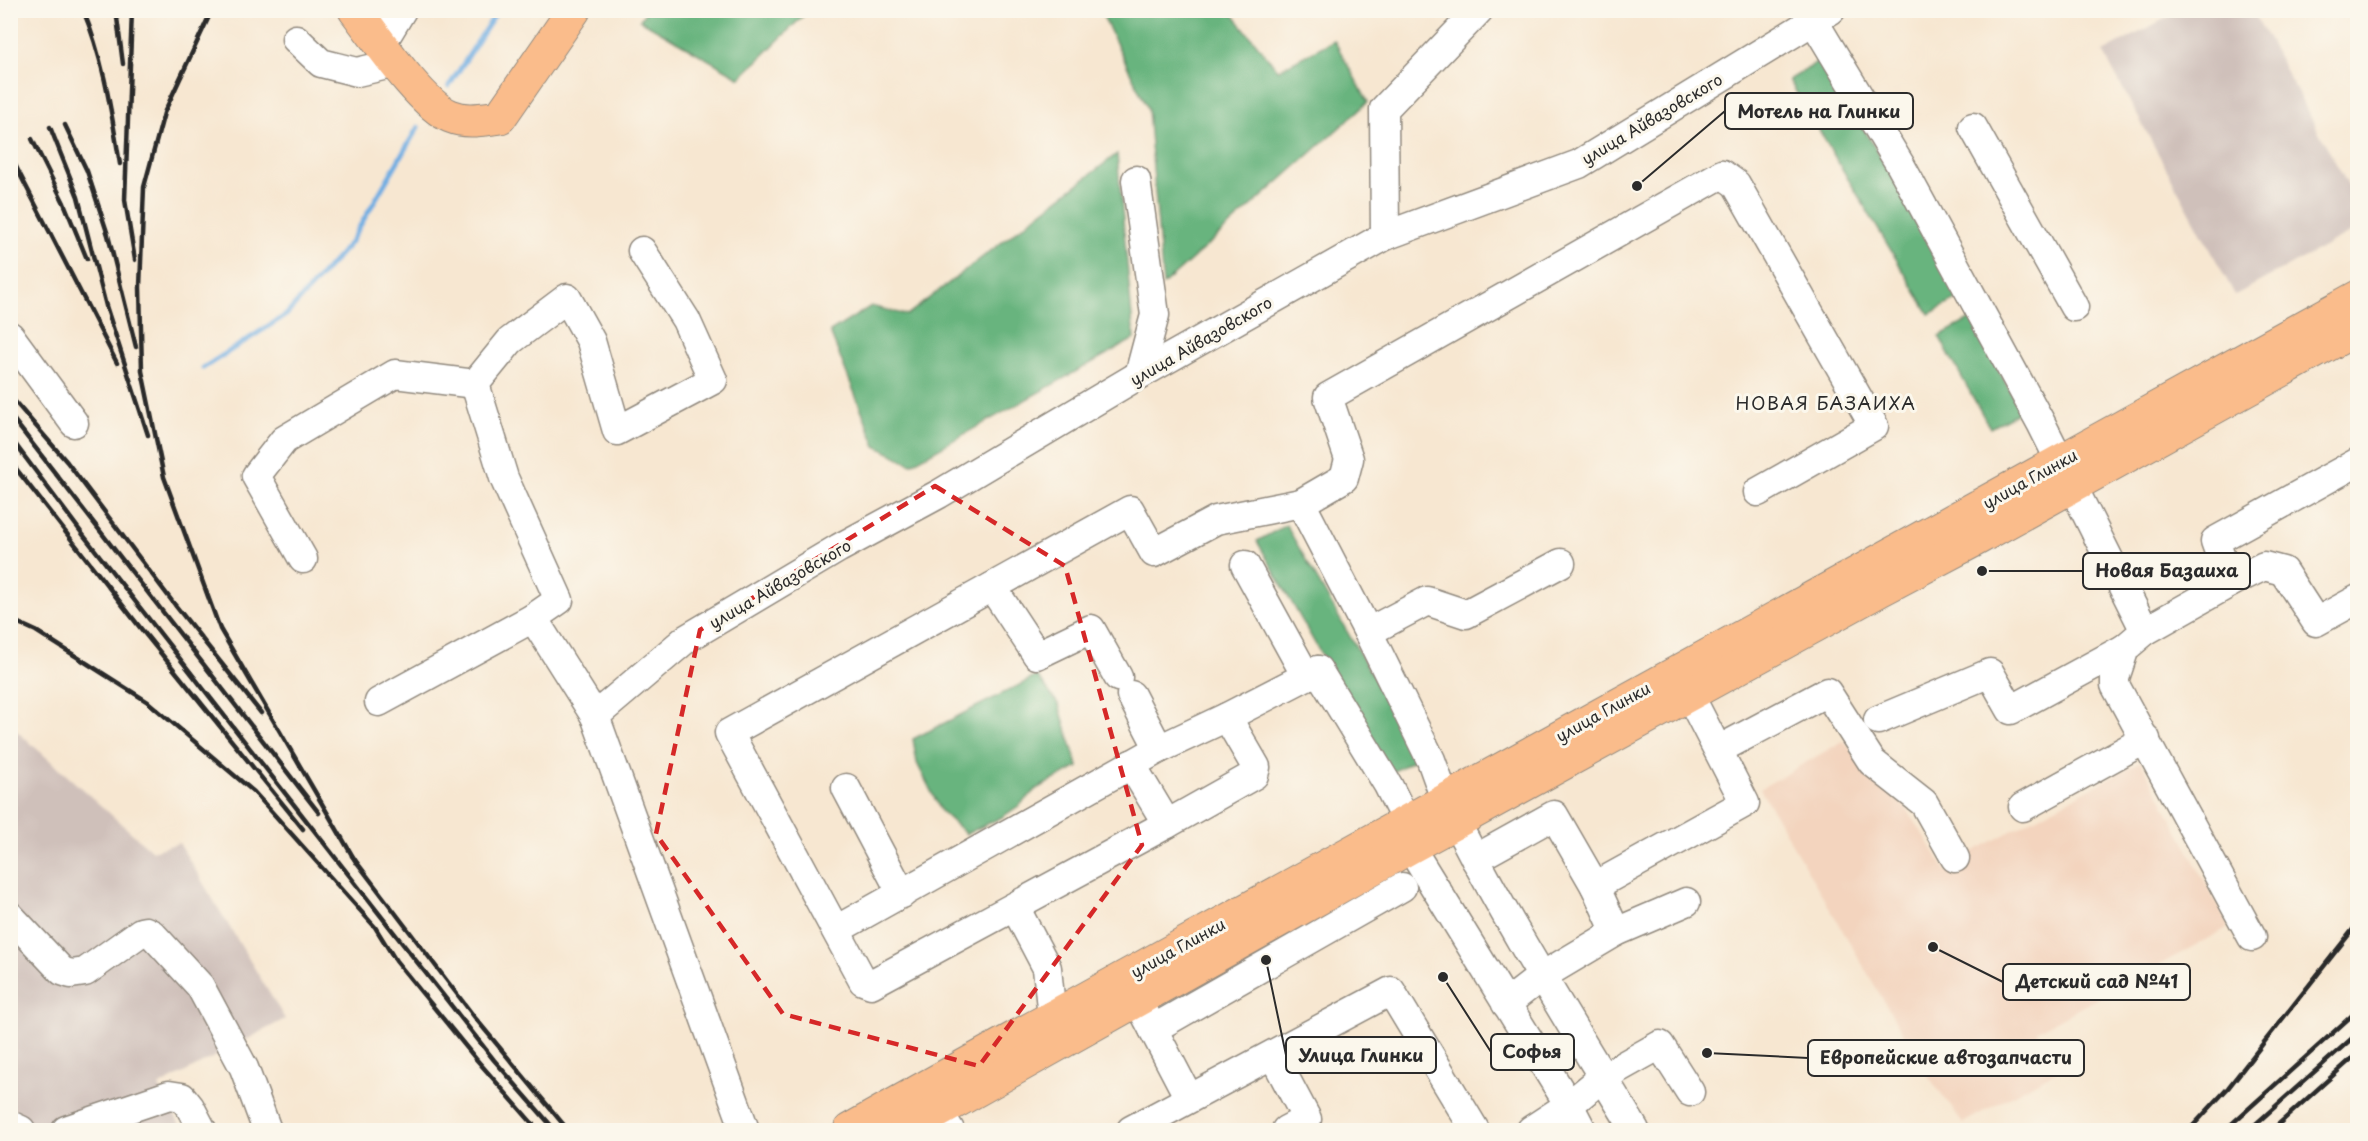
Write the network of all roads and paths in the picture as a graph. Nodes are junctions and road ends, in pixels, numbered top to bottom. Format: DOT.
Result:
graph roads {
  1 [pos="355,10"];
  2 [pos="402,10"];
  3 [pos="574,10"];
  4 [pos="1479,10"];
  5 [pos="1818,14"];
  6 [pos="296,39"];
  7 [pos="389,53"];
  8 [pos="1973,127"];
  9 [pos="1136,180"];
  10 [pos="1385,236"];
  11 [pos="642,251"];
  12 [pos="2358,297"];
  13 [pos="2074,307"];
  14 [pos="10,336"];
  15 [pos="2355,337"];
  16 [pos="1139,375"];
  17 [pos="475,384"];
  18 [pos="74,423"];
  19 [pos="2358,462"];
  20 [pos="2067,473"];
  21 [pos="1758,492"];
  22 [pos="1300,502"];
  23 [pos="303,559"];
  24 [pos="1561,562"];
  25 [pos="1245,565"];
  26 [pos="2230,583"];
  27 [pos="992,587"];
  28 [pos="2358,599"];
  29 [pos="1835,600"];
  30 [pos="533,618"];
  31 [pos="1368,632"];
  32 [pos="2135,639"];
  33 [pos="1312,673"];
  34 [pos="1689,694"];
  35 [pos="379,702"];
  36 [pos="594,716"];
  37 [pos="1227,717"];
  38 [pos="1878,720"];
  39 [pos="2146,739"];
  40 [pos="1159,749"];
  41 [pos="1718,750"];
  42 [pos="1131,764"];
  43 [pos="846,788"];
  44 [pos="2023,807"];
  45 [pos="1450,811"];
  46 [pos="1167,824"];
  47 [pos="1408,834"];
  48 [pos="1955,858"];
  49 [pos="1475,859"];
  50 [pos="1595,886"];
  51 [pos="1402,887"];
  52 [pos="902,894"];
  53 [pos="1686,902"];
  54 [pos="1015,907"];
  55 [pos="10,916"];
  56 [pos="836,930"];
  57 [pos="1616,932"];
  58 [pos="2252,937"];
  59 [pos="1542,976"];
  60 [pos="1132,988"];
  61 [pos="1506,1004"];
  62 [pos="1052,1018"];
  63 [pos="1153,1029"];
  64 [pos="1273,1055"];
  65 [pos="1603,1077"];
  66 [pos="1690,1092"];
  67 [pos="1189,1098"];
  68 [pos="1569,1106"];
  69 [pos="944,1121"];
  70 [pos="10,1125"];
  71 [pos="1301,1127"];
  72 [pos="21,1131"];
  73 [pos="66,1131"];
  74 [pos="202,1131"];
  75 [pos="267,1131"];
  76 [pos="745,1131"];
  77 [pos="850,1131"];
  78 [pos="905,1131"];
  79 [pos="1131,1131"];
  80 [pos="1475,1131"];
  81 [pos="1531,1131"];
  82 [pos="1582,1131"];
  83 [pos="1635,1131"];
  1 -- 7 [label="main road"];
  2 -- 7 [label="street"];
  3 -- 7 [label="main road"];
  4 -- 10 [label="street"];
  5 -- 10 [label="street, улица Айвазовского"];
  5 -- 20 [label="street"];
  6 -- 7 [label="street"];
  8 -- 13 [label="street"];
  9 -- 16 [label="street"];
  10 -- 16 [label="street, улица Айвазовского"];
  11 -- 17 [label="street"];
  12 -- 20 [label="main road, улица Глинки"];
  14 -- 18 [label="street"];
  15 -- 20 [label="main road, улица Глинки"];
  16 -- 36 [label="street, улица Айвазовского"];
  17 -- 23 [label="street"];
  17 -- 30 [label="street"];
  19 -- 26 [label="street"];
  20 -- 29 [label="main road, улица Глинки"];
  20 -- 32 [label="street"];
  21 -- 22 [label="street"];
  22 -- 27 [label="street"];
  22 -- 31 [label="street"];
  24 -- 31 [label="street"];
  25 -- 33 [label="street"];
  26 -- 28 [label="street"];
  26 -- 32 [label="street"];
  27 -- 40 [label="street"];
  27 -- 56 [label="street"];
  29 -- 34 [label="main road, улица Глинки"];
  29 -- 45 [label="main road, улица Глинки"];
  30 -- 35 [label="street"];
  30 -- 36 [label="street"];
  31 -- 45 [label="street"];
  32 -- 38 [label="street"];
  32 -- 39 [label="street"];
  33 -- 37 [label="street"];
  33 -- 47 [label="street"];
  34 -- 41 [label="street"];
  34 -- 45 [label="main road, улица Глинки"];
  36 -- 76 [label="street"];
  37 -- 40 [label="street"];
  37 -- 46 [label="street"];
  39 -- 44 [label="street"];
  39 -- 58 [label="street"];
  40 -- 42 [label="street"];
  41 -- 48 [label="street"];
  41 -- 50 [label="street"];
  42 -- 46 [label="street"];
  42 -- 52 [label="street"];
  43 -- 52 [label="street"];
  45 -- 47 [label="main road, улица Глинки"];
  45 -- 49 [label="street"];
  46 -- 54 [label="street"];
  47 -- 60 [label="main road, улица Глинки"];
  47 -- 61 [label="street"];
  49 -- 50 [label="street"];
  49 -- 59 [label="street"];
  50 -- 57 [label="street"];
  51 -- 63 [label="street"];
  52 -- 56 [label="street"];
  53 -- 57 [label="street"];
  54 -- 56 [label="street"];
  54 -- 62 [label="street"];
  55 -- 75 [label="street"];
  57 -- 59 [label="street"];
  59 -- 61 [label="street"];
  59 -- 65 [label="street"];
  60 -- 62 [label="main road, улица Глинки"];
  60 -- 63 [label="street"];
  60 -- 69 [label="main road, улица Глинки"];
  61 -- 68 [label="street"];
  62 -- 77 [label="main road, улица Глинки"];
  63 -- 67 [label="street"];
  64 -- 67 [label="street"];
  64 -- 71 [label="street"];
  64 -- 80 [label="street"];
  65 -- 66 [label="street"];
  65 -- 68 [label="street"];
  65 -- 83 [label="street"];
  67 -- 79 [label="street"];
  68 -- 81 [label="street"];
  68 -- 82 [label="street"];
  69 -- 78 [label="main road, улица Глинки"];
  70 -- 72 [label="street"];
  73 -- 74 [label="street"];
}
